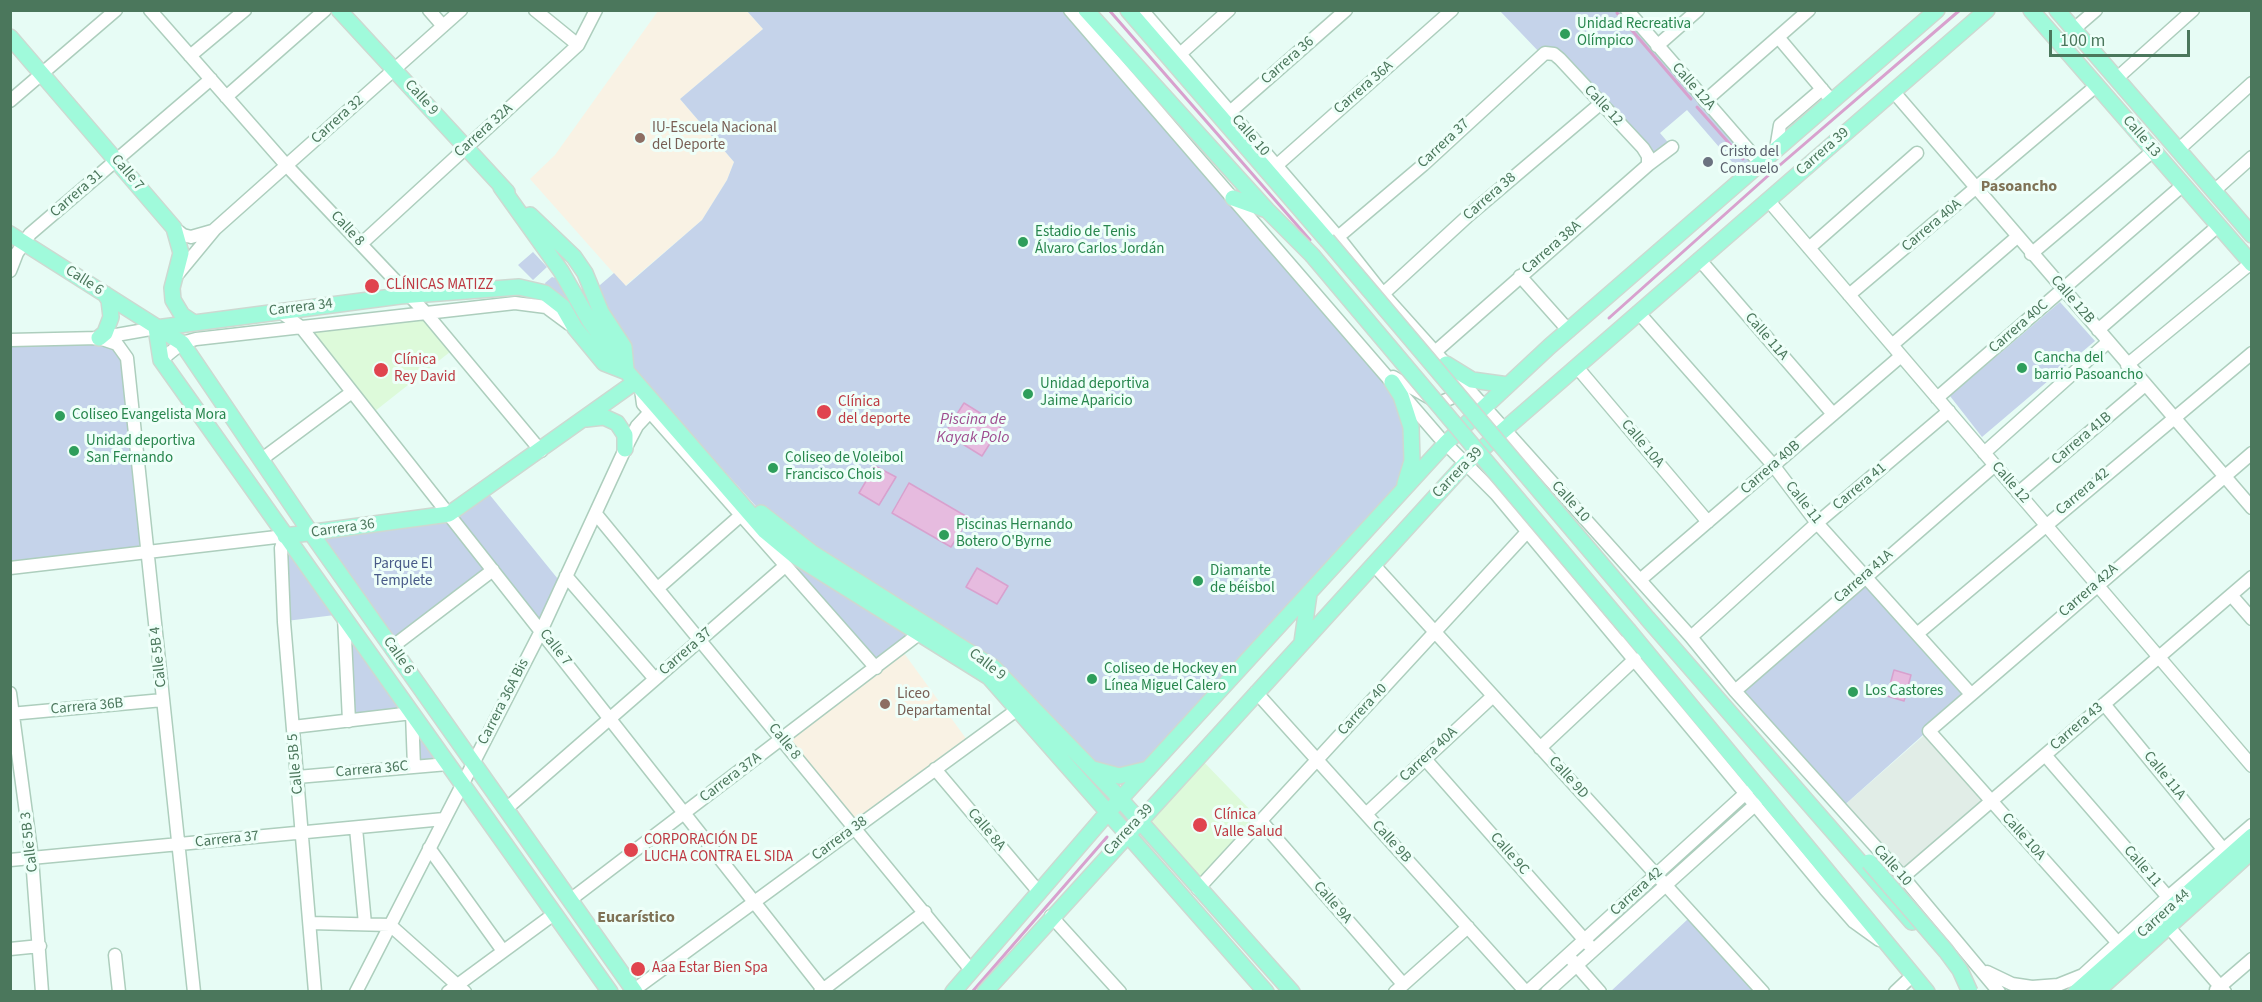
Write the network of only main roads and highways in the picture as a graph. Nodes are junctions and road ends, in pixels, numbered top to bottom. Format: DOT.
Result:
graph roads {
  1 [pos="339,10"];
  2 [pos="1086,10"];
  3 [pos="1128,10"];
  4 [pos="1936,10"];
  5 [pos="1987,10"];
  6 [pos="2031,10"];
  7 [pos="2057,10"];
  8 [pos="10,37"];
  9 [pos="1124,54"];
  10 [pos="1135,84"];
  11 [pos="1280,170"];
  12 [pos="1233,198"];
  13 [pos="1300,208"];
  14 [pos="1267,210"];
  15 [pos="10,234"];
  16 [pos="2252,235"];
  17 [pos="2251,263"];
  18 [pos="105,294"];
  19 [pos="194,323"];
  20 [pos="156,328"];
  21 [pos="99,339"];
  22 [pos="1450,369"];
  23 [pos="634,381"];
  24 [pos="1392,382"];
  25 [pos="1508,385"];
  26 [pos="586,419"];
  27 [pos="1503,428"];
  28 [pos="1461,429"];
  29 [pos="625,449"];
  30 [pos="1399,495"];
  31 [pos="312,533"];
  32 [pos="285,536"];
  33 [pos="837,576"];
  34 [pos="1309,594"];
  35 [pos="1302,642"];
  36 [pos="1681,657"];
  37 [pos="1090,768"];
  38 [pos="1148,769"];
  39 [pos="1120,799"];
  40 [pos="1109,811"];
  41 [pos="1138,820"];
  42 [pos="1127,833"];
  43 [pos="2252,836"];
  44 [pos="2241,854"];
  45 [pos="571,938"];
  46 [pos="604,949"];
  47 [pos="635,991"];
  48 [pos="610,992"];
  49 [pos="953,992"];
  50 [pos="985,992"];
  51 [pos="1266,992"];
  52 [pos="1292,992"];
  53 [pos="1925,992"];
  54 [pos="1971,992"];
  55 [pos="2076,992"];
  56 [pos="2096,992"];
  57 [pos="2106,992"];
  1 -- 23 [label="main road, Calle 9"];
  2 -- 9 [label="main road"];
  3 -- 13 [label="main road, Calle 10"];
  4 -- 25 [label="main road, Carrera 39"];
  5 -- 27 [label="main road, Carrera 39"];
  6 -- 17 [label="main road, Calle 13"];
  7 -- 16 [label="main road, Calle 13"];
  8 -- 19 [label="main road, Calle 7"];
  9 -- 10 [label="main road"];
  9 -- 14 [label="main road"];
  11 -- 13 [label="main road"];
  12 -- 14 [label="main road"];
  13 -- 36 [label="main road, Calle 10, bridge"];
  14 -- 53 [label="main road, bridge"];
  15 -- 18 [label="main road, Calle 6"];
  18 -- 20 [label="main road, Calle 6"];
  18 -- 21 [label="main road"];
  19 -- 20 [label="main road, Carrera 34"];
  19 -- 23 [label="main road, Carrera 34"];
  20 -- 31 [label="main road, Calle 6"];
  20 -- 32 [label="main road, Calle 6"];
  22 -- 25 [label="main road"];
  23 -- 26 [label="main road, Carrera 36"];
  23 -- 33 [label="main road, Calle 9"];
  24 -- 30 [label="main road"];
  25 -- 28 [label="main road, Carrera 39"];
  26 -- 29 [label="main road"];
  26 -- 31 [label="main road, Carrera 36"];
  27 -- 28 [label="main road"];
  27 -- 35 [label="main road, Carrera 39"];
  28 -- 30 [label="main road, Carrera 39"];
  30 -- 34 [label="main road, Carrera 39"];
  31 -- 32 [label="main road, Carrera 36"];
  31 -- 46 [label="main road, Calle 6"];
  32 -- 45 [label="main road, Calle 6"];
  33 -- 37 [label="main road, Calle 9"];
  33 -- 40 [label="main road, Calle 9"];
  34 -- 35 [label="main road"];
  34 -- 38 [label="main road, Carrera 39"];
  35 -- 41 [label="main road, Carrera 39"];
  36 -- 54 [label="main road, Calle 10"];
  36 -- 54 [label="main road, bridge"];
  37 -- 38 [label="main road"];
  37 -- 39 [label="main road, Calle 9"];
  38 -- 39 [label="main road, Carrera 39"];
  39 -- 40 [label="main road, Carrera 39"];
  39 -- 41 [label="main road, Calle 9"];
  40 -- 42 [label="main road, Calle 9"];
  40 -- 49 [label="main road, Carrera 39"];
  41 -- 42 [label="main road, Carrera 39"];
  41 -- 52 [label="main road, Calle 9"];
  42 -- 50 [label="main road, Carrera 39"];
  42 -- 51 [label="main road, Calle 9"];
  43 -- 44 [label="main road, Carrera 44"];
  44 -- 55 [label="main road, Carrera 44"];
  44 -- 56 [label="main road, Carrera 44"];
  44 -- 57 [label="main road"];
  45 -- 46 [label="main road"];
  45 -- 48 [label="main road, Calle 6"];
  46 -- 47 [label="main road, Calle 6"];
}
